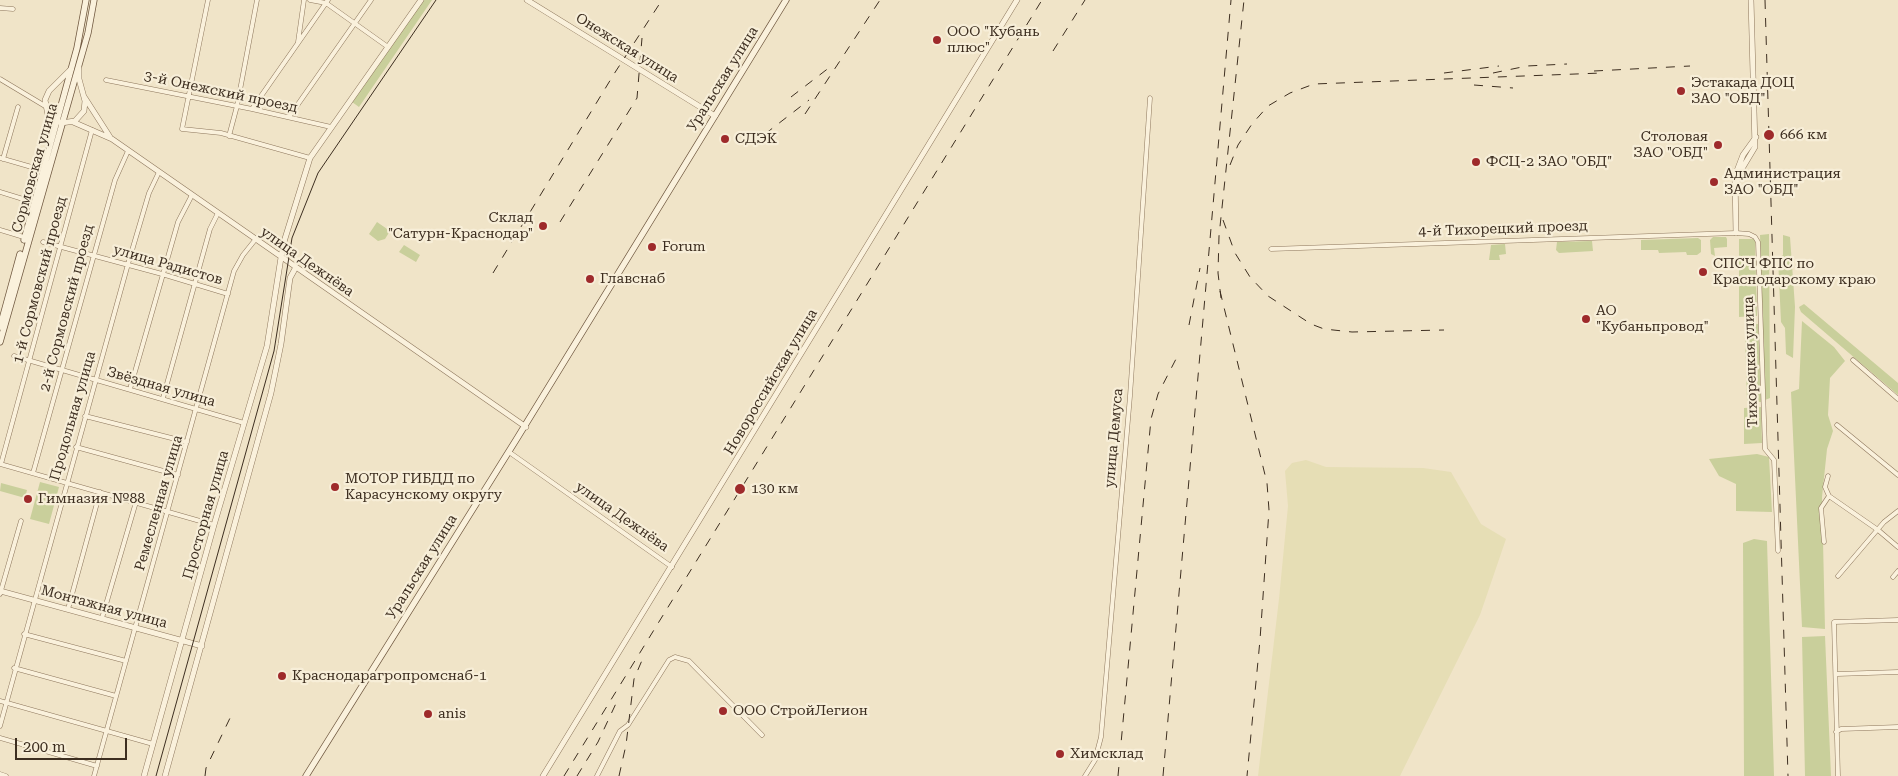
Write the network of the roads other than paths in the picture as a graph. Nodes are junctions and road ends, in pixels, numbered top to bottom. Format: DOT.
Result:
graph roads {
  1 [pos="86,0"];
  2 [pos="94,0"];
  3 [pos="208,0"];
  4 [pos="257,0"];
  5 [pos="304,0"];
  6 [pos="310,0"];
  7 [pos="371,0"];
  8 [pos="421,0"];
  9 [pos="527,0"];
  10 [pos="1017,0"];
  11 [pos="1751,0"];
  12 [pos="785,1"];
  13 [pos="327,2"];
  14 [pos="0,8"];
  15 [pos="13,9"];
  16 [pos="354,24"];
  17 [pos="83,38"];
  18 [pos="297,45"];
  19 [pos="388,47"];
  20 [pos="82,50"];
  21 [pos="72,66"];
  22 [pos="0,79"];
  23 [pos="106,80"];
  24 [pos="57,84"];
  25 [pos="70,84"];
  26 [pos="83,94"];
  27 [pos="188,97"];
  28 [pos="1150,98"];
  29 [pos="45,106"];
  30 [pos="237,106"];
  31 [pos="18,107"];
  32 [pos="252,109"];
  33 [pos="714,116"];
  34 [pos="289,117"];
  35 [pos="59,122"];
  36 [pos="73,122"];
  37 [pos="331,127"];
  38 [pos="92,130"];
  39 [pos="229,136"];
  40 [pos="112,139"];
  41 [pos="128,151"];
  42 [pos="2,158"];
  43 [pos="310,158"];
  44 [pos="35,168"];
  45 [pos="159,172"];
  46 [pos="0,192"];
  47 [pos="192,194"];
  48 [pos="23,198"];
  49 [pos="218,214"];
  50 [pos="0,230"];
  51 [pos="1736,233"];
  52 [pos="27,238"];
  53 [pos="255,240"];
  54 [pos="43,242"];
  55 [pos="61,247"];
  56 [pos="1271,249"];
  57 [pos="93,255"];
  58 [pos="282,258"];
  59 [pos="128,264"];
  60 [pos="296,268"];
  61 [pos="162,274"];
  62 [pos="194,285"];
  63 [pos="228,294"];
  64 [pos="0,327"];
  65 [pos="0,342"];
  66 [pos="14,356"];
  67 [pos="1852,360"];
  68 [pos="30,361"];
  69 [pos="62,371"];
  70 [pos="95,380"];
  71 [pos="130,389"];
  72 [pos="163,398"];
  73 [pos="1898,400"];
  74 [pos="197,408"];
  75 [pos="85,416"];
  76 [pos="244,423"];
  77 [pos="1837,425"];
  78 [pos="525,426"];
  79 [pos="187,442"];
  80 [pos="76,447"];
  81 [pos="509,452"];
  82 [pos="0,464"];
  83 [pos="33,473"];
  84 [pos="178,475"];
  85 [pos="1828,476"];
  86 [pos="1898,476"];
  87 [pos="66,482"];
  88 [pos="100,492"];
  89 [pos="1829,496"];
  90 [pos="136,502"];
  91 [pos="1898,510"];
  92 [pos="168,511"];
  93 [pos="21,521"];
  94 [pos="214,525"];
  95 [pos="1878,530"];
  96 [pos="1824,542"];
  97 [pos="1898,547"];
  98 [pos="1778,551"];
  99 [pos="672,567"];
  100 [pos="1898,571"];
  101 [pos="1838,576"];
  102 [pos="1893,577"];
  103 [pos="0,592"];
  104 [pos="34,600"];
  105 [pos="68,609"];
  106 [pos="102,618"];
  107 [pos="1898,620"];
  108 [pos="136,628"];
  109 [pos="24,634"];
  110 [pos="183,640"];
  111 [pos="202,646"];
  112 [pos="126,662"];
  113 [pos="14,668"];
  114 [pos="1898,672"];
  115 [pos="1836,674"];
  116 [pos="116,696"];
  117 [pos="0,701"];
  118 [pos="6,702"];
  119 [pos="0,726"];
  120 [pos="1898,727"];
  121 [pos="107,731"];
  122 [pos="1836,732"];
  123 [pos="762,735"];
  124 [pos="0,738"];
  125 [pos="153,744"];
  126 [pos="97,766"];
  127 [pos="0,774"];
  128 [pos="6,776"];
  129 [pos="94,776"];
  130 [pos="144,776"];
  131 [pos="165,776"];
  132 [pos="307,776"];
  133 [pos="543,776"];
  134 [pos="597,776"];
  135 [pos="1085,776"];
  136 [pos="1838,776"];
  1 -- 17 [label="main road, Сормовская улица"];
  2 -- 17 [label="main road, Сормовская улица"];
  3 -- 27 [label="street"];
  4 -- 30 [label="street"];
  5 -- 18 [label="street"];
  6 -- 13 [label="street"];
  7 -- 16 [label="street"];
  8 -- 19 [label="street, Просторная улица"];
  9 -- 33 [label="street, Онежская улица"];
  10 -- 99 [label="street, Новороссийская улица"];
  11 -- 51 [label="street"];
  12 -- 33 [label="main road, Уральская улица"];
  13 -- 16 [label="street"];
  13 -- 18 [label="street"];
  14 -- 15 [label="street"];
  16 -- 19 [label="street"];
  16 -- 34 [label="street"];
  17 -- 20 [label="main road, Сормовская улица"];
  17 -- 21 [label="main road, Сормовская улица"];
  18 -- 32 [label="street"];
  19 -- 37 [label="street, Просторная улица"];
  20 -- 25 [label="main road, Сормовская улица"];
  20 -- 26 [label="street"];
  21 -- 24 [label="street"];
  21 -- 25 [label="main road, Сормовская улица"];
  22 -- 29 [label="street"];
  23 -- 27 [label="street, 3-й Онежский проезд"];
  24 -- 25 [label="street"];
  24 -- 29 [label="street"];
  25 -- 26 [label="street"];
  25 -- 35 [label="main road, Сормовская улица"];
  26 -- 36 [label="street"];
  26 -- 40 [label="street"];
  27 -- 30 [label="street, 3-й Онежский проезд"];
  27 -- 39 [label="street"];
  28 -- 135 [label="street, улица Демуса"];
  29 -- 35 [label="street"];
  30 -- 32 [label="street, 3-й Онежский проезд"];
  30 -- 39 [label="street"];
  31 -- 42 [label="street"];
  32 -- 34 [label="street, 3-й Онежский проезд"];
  33 -- 78 [label="main road, Уральская улица"];
  34 -- 37 [label="street, 3-й Онежский проезд"];
  35 -- 36 [label="street"];
  35 -- 52 [label="main road, Сормовская улица"];
  36 -- 38 [label="street, улица Дежнёва"];
  37 -- 43 [label="street, Просторная улица"];
  38 -- 40 [label="street, улица Дежнёва"];
  38 -- 55 [label="street, 1-й Сормовский проезд"];
  39 -- 43 [label="street"];
  40 -- 41 [label="street, улица Дежнёва"];
  41 -- 45 [label="street, улица Дежнёва"];
  41 -- 57 [label="street, 2-й Сормовский проезд"];
  42 -- 44 [label="street"];
  43 -- 58 [label="street, Просторная улица"];
  45 -- 47 [label="street, улица Дежнёва"];
  45 -- 59 [label="street, Продольная улица"];
  46 -- 48 [label="street"];
  47 -- 49 [label="street, улица Дежнёва"];
  47 -- 61 [label="street"];
  49 -- 53 [label="street, улица Дежнёва"];
  49 -- 62 [label="street"];
  50 -- 52 [label="street"];
  51 -- 56 [label="street, 4-й Тихорецкий проезд"];
  51 -- 98 [label="street, Тихорецкая улица"];
  52 -- 64 [label="main road, Сормовская улица"];
  52 -- 65 [label="main road, Сормовская улица"];
  53 -- 58 [label="street, улица Дежнёва"];
  53 -- 63 [label="street, Ремесленная улица"];
  54 -- 55 [label="street, улица Радистов"];
  55 -- 57 [label="street, улица Радистов"];
  55 -- 68 [label="street, 1-й Сормовский проезд"];
  57 -- 59 [label="street, улица Радистов"];
  57 -- 69 [label="street, 2-й Сормовский проезд"];
  58 -- 60 [label="street, улица Дежнёва"];
  58 -- 76 [label="street, Просторная улица"];
  59 -- 61 [label="street, улица Радистов"];
  59 -- 70 [label="street, Продольная улица"];
  60 -- 78 [label="street, улица Дежнёва"];
  60 -- 111 [label="street"];
  61 -- 62 [label="street, улица Радистов"];
  61 -- 71 [label="street"];
  62 -- 63 [label="street, улица Радистов"];
  62 -- 72 [label="street"];
  63 -- 74 [label="street, Ремесленная улица"];
  66 -- 68 [label="street, Звёздная улица"];
  67 -- 73 [label="street"];
  68 -- 69 [label="street, Звёздная улица"];
  68 -- 82 [label="street, 1-й Сормовский проезд"];
  69 -- 70 [label="street, Звёздная улица"];
  69 -- 83 [label="street, 2-й Сормовский проезд"];
  70 -- 71 [label="street, Звёздная улица"];
  70 -- 75 [label="street, Продольная улица"];
  71 -- 72 [label="street, Звёздная улица"];
  72 -- 74 [label="street, Звёздная улица"];
  74 -- 76 [label="street, Звёздная улица"];
  74 -- 79 [label="street, Ремесленная улица"];
  75 -- 79 [label="street"];
  75 -- 80 [label="street, Продольная улица"];
  76 -- 94 [label="street, Просторная улица"];
  77 -- 86 [label="street"];
  78 -- 81 [label="main road, Уральская улица"];
  79 -- 84 [label="street, Ремесленная улица"];
  80 -- 84 [label="street"];
  80 -- 87 [label="street, Продольная улица"];
  81 -- 99 [label="street, улица Дежнёва"];
  81 -- 132 [label="main road, Уральская улица"];
  82 -- 83 [label="street"];
  83 -- 87 [label="street"];
  84 -- 92 [label="street, Ремесленная улица"];
  85 -- 89 [label="street"];
  87 -- 88 [label="street"];
  87 -- 104 [label="street, Продольная улица"];
  88 -- 90 [label="street"];
  88 -- 105 [label="street"];
  89 -- 95 [label="street"];
  89 -- 96 [label="street"];
  90 -- 92 [label="street"];
  90 -- 106 [label="street"];
  91 -- 95 [label="street"];
  92 -- 94 [label="street"];
  92 -- 108 [label="street, Ремесленная улица"];
  93 -- 103 [label="street"];
  94 -- 110 [label="street, Просторная улица"];
  95 -- 97 [label="street"];
  95 -- 101 [label="street"];
  99 -- 133 [label="street, Новороссийская улица"];
  100 -- 102 [label="street"];
  103 -- 104 [label="street, Монтажная улица"];
  104 -- 105 [label="street, Монтажная улица"];
  104 -- 109 [label="street, Продольная улица"];
  105 -- 106 [label="street, Монтажная улица"];
  106 -- 108 [label="street, Монтажная улица"];
  107 -- 115 [label="street"];
  108 -- 110 [label="street, Монтажная улица"];
  108 -- 112 [label="street, Ремесленная улица"];
  109 -- 112 [label="street"];
  109 -- 113 [label="street, Продольная улица"];
  110 -- 111 [label="street, Монтажная улица"];
  110 -- 125 [label="street, Просторная улица"];
  111 -- 131 [label="street"];
  112 -- 116 [label="street, Ремесленная улица"];
  113 -- 116 [label="street"];
  113 -- 118 [label="street, Продольная улица"];
  114 -- 115 [label="street"];
  115 -- 122 [label="street"];
  116 -- 121 [label="street, Ремесленная улица"];
  117 -- 118 [label="street"];
  118 -- 119 [label="street, Продольная улица"];
  118 -- 121 [label="street"];
  120 -- 122 [label="street"];
  121 -- 125 [label="street"];
  121 -- 126 [label="street, Ремесленная улица"];
  122 -- 136 [label="street"];
  123 -- 134 [label="street"];
  124 -- 126 [label="street"];
  125 -- 130 [label="street, Просторная улица"];
  126 -- 129 [label="street, Ремесленная улица"];
  127 -- 128 [label="street"];
}
